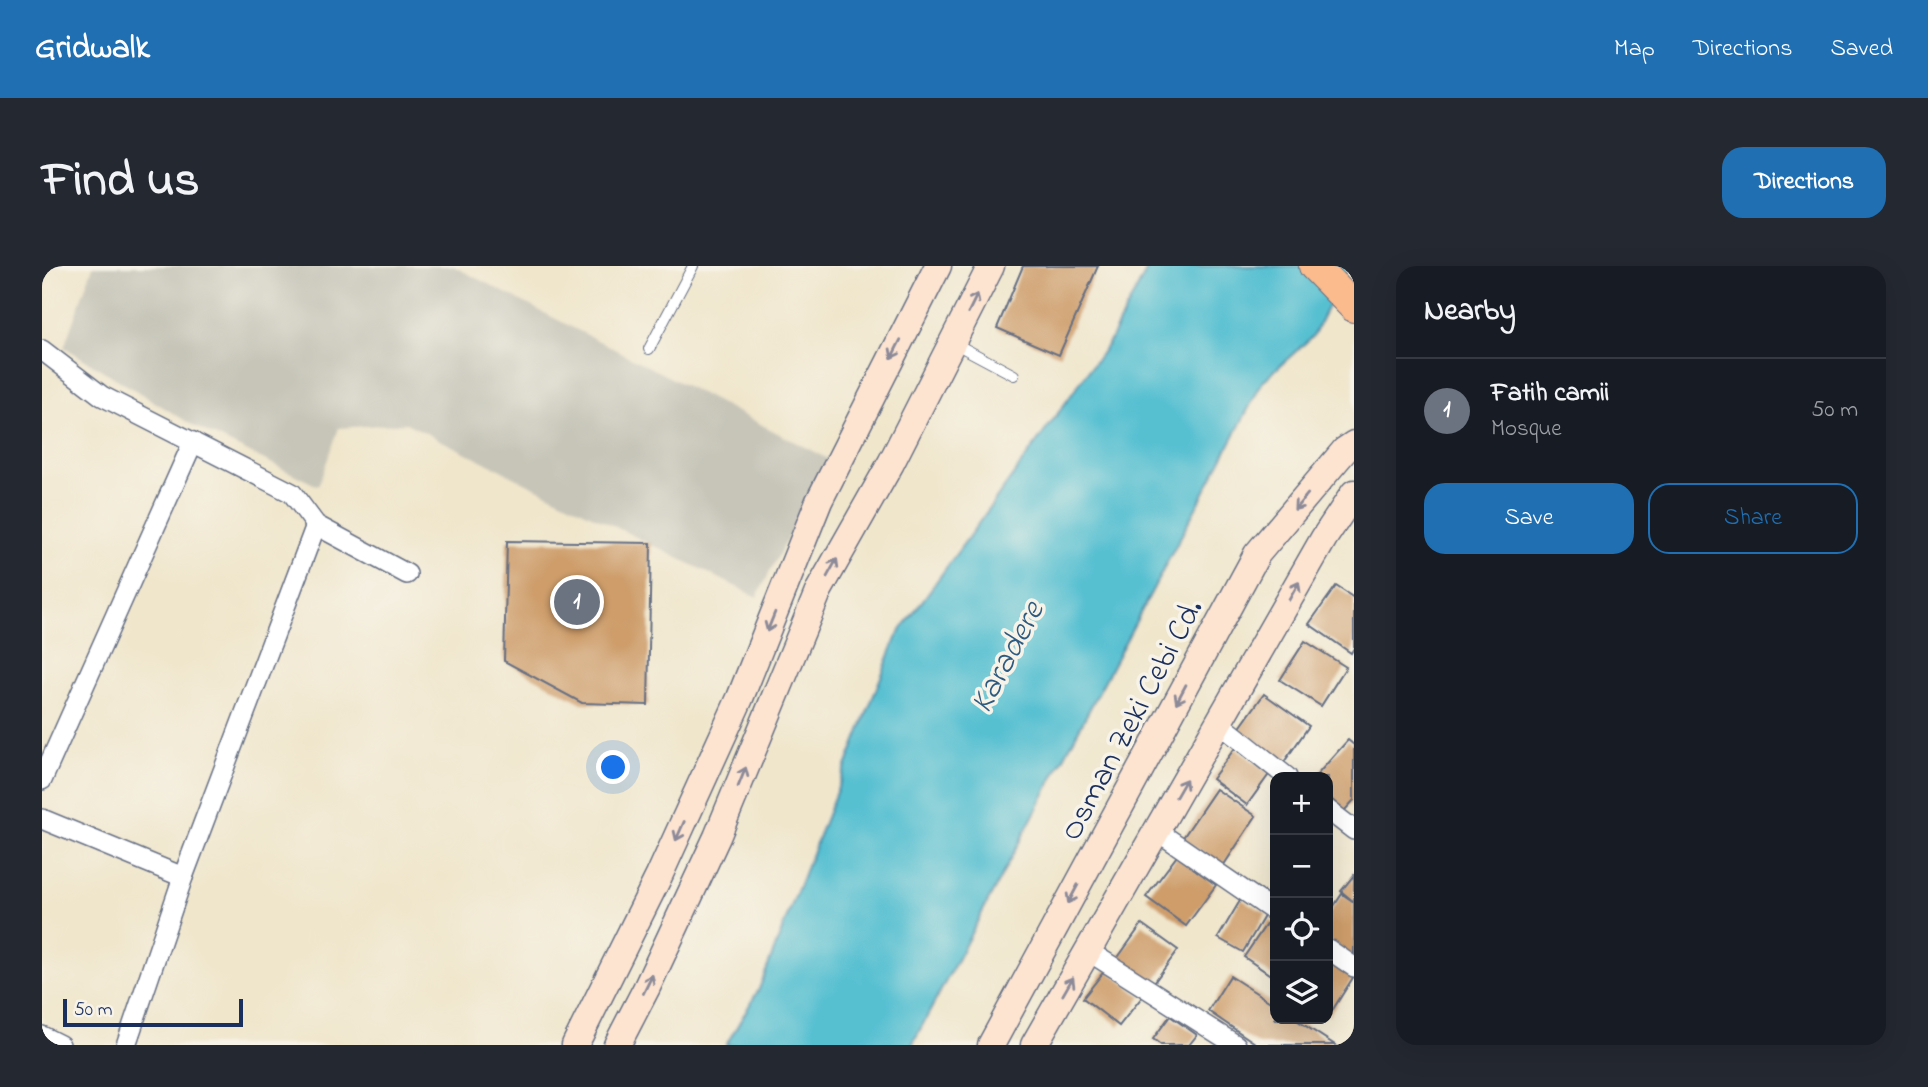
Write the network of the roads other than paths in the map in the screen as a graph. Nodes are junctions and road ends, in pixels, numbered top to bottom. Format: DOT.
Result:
graph roads {
  1 [pos="693,266"];
  2 [pos="938,266"];
  3 [pos="991,266"];
  4 [pos="1314,266"];
  5 [pos="1354,307"];
  6 [pos="954,343"];
  7 [pos="649,349"];
  8 [pos="42,350"];
  9 [pos="1014,375"];
  10 [pos="192,442"];
  11 [pos="1351,451"];
  12 [pos="1354,493"];
  13 [pos="316,525"];
  14 [pos="407,574"];
  15 [pos="1219,723"];
  16 [pos="1281,772"];
  17 [pos="42,780"];
  18 [pos="1333,814"];
  19 [pos="42,819"];
  20 [pos="1354,830"];
  21 [pos="1157,831"];
  22 [pos="183,877"];
  23 [pos="1270,909"];
  24 [pos="1087,951"];
  25 [pos="1333,952"];
  26 [pos="1354,967"];
  27 [pos="42,1036"];
  28 [pos="60,1045"];
  29 [pos="126,1045"];
  30 [pos="575,1045"];
  31 [pos="617,1045"];
  32 [pos="992,1045"];
  33 [pos="1034,1045"];
  34 [pos="1236,1045"];
  1 -- 7 [label="lane"];
  2 -- 30 [label="main road, one-way"];
  6 -- 3 [label="main road, one-way"];
  4 -- 5 [label="main road"];
  6 -- 9 [label="lane"];
  31 -- 6 [label="main road, one-way"];
  8 -- 10 [label="street"];
  10 -- 13 [label="street"];
  10 -- 17 [label="street"];
  11 -- 32 [label="main road, Osman Zeki Cebi Cd., one-way"];
  15 -- 12 [label="main road, one-way"];
  13 -- 14 [label="street"];
  13 -- 22 [label="street"];
  15 -- 16 [label="street"];
  21 -- 15 [label="main road, one-way"];
  18 -- 20 [label="street"];
  19 -- 22 [label="street"];
  21 -- 23 [label="street"];
  21 -- 24 [label="main road"];
  22 -- 29 [label="street"];
  33 -- 24 [label="main road, one-way"];
  24 -- 34 [label="street"];
  25 -- 26 [label="street"];
  27 -- 28 [label="street"];
}
